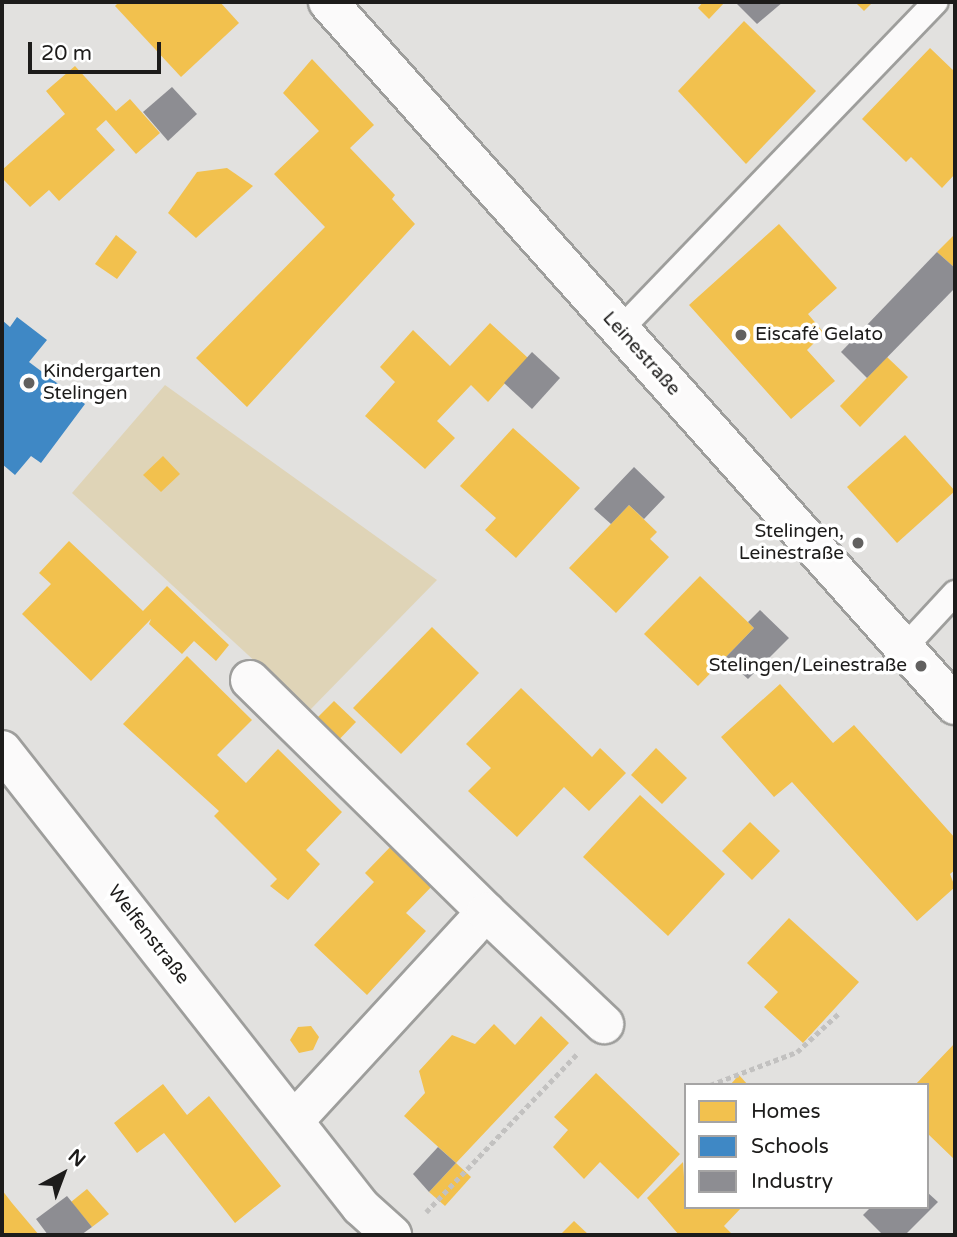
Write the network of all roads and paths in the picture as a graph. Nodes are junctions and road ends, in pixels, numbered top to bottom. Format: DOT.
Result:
graph roads {
  1 [pos="328,2"];
  2 [pos="936,2"];
  3 [pos="620,330"];
  4 [pos="955,593"];
  5 [pos="904,648"];
  6 [pos="250,680"];
  7 [pos="955,705"];
  8 [pos="2,750"];
  9 [pos="486,912"];
  10 [pos="838,1014"];
  11 [pos="604,1024"];
  12 [pos="715,1083"];
  13 [pos="295,1120"];
  14 [pos="407,1226"];
  1 -- 3 [label="street, Leinestraße"];
  2 -- 3 [label="lane"];
  3 -- 5 [label="street, Leinestraße"];
  4 -- 5 [label="lane"];
  5 -- 7 [label="street, Leinestraße"];
  6 -- 9 [label="street"];
  8 -- 13 [label="street, Welfenstraße"];
  9 -- 11 [label="street"];
  9 -- 13 [label="street"];
  10 -- 12 [label="path"];
  11 -- 14 [label="path"];
  13 -- 14 [label="street, Welfenstraße"];
}
